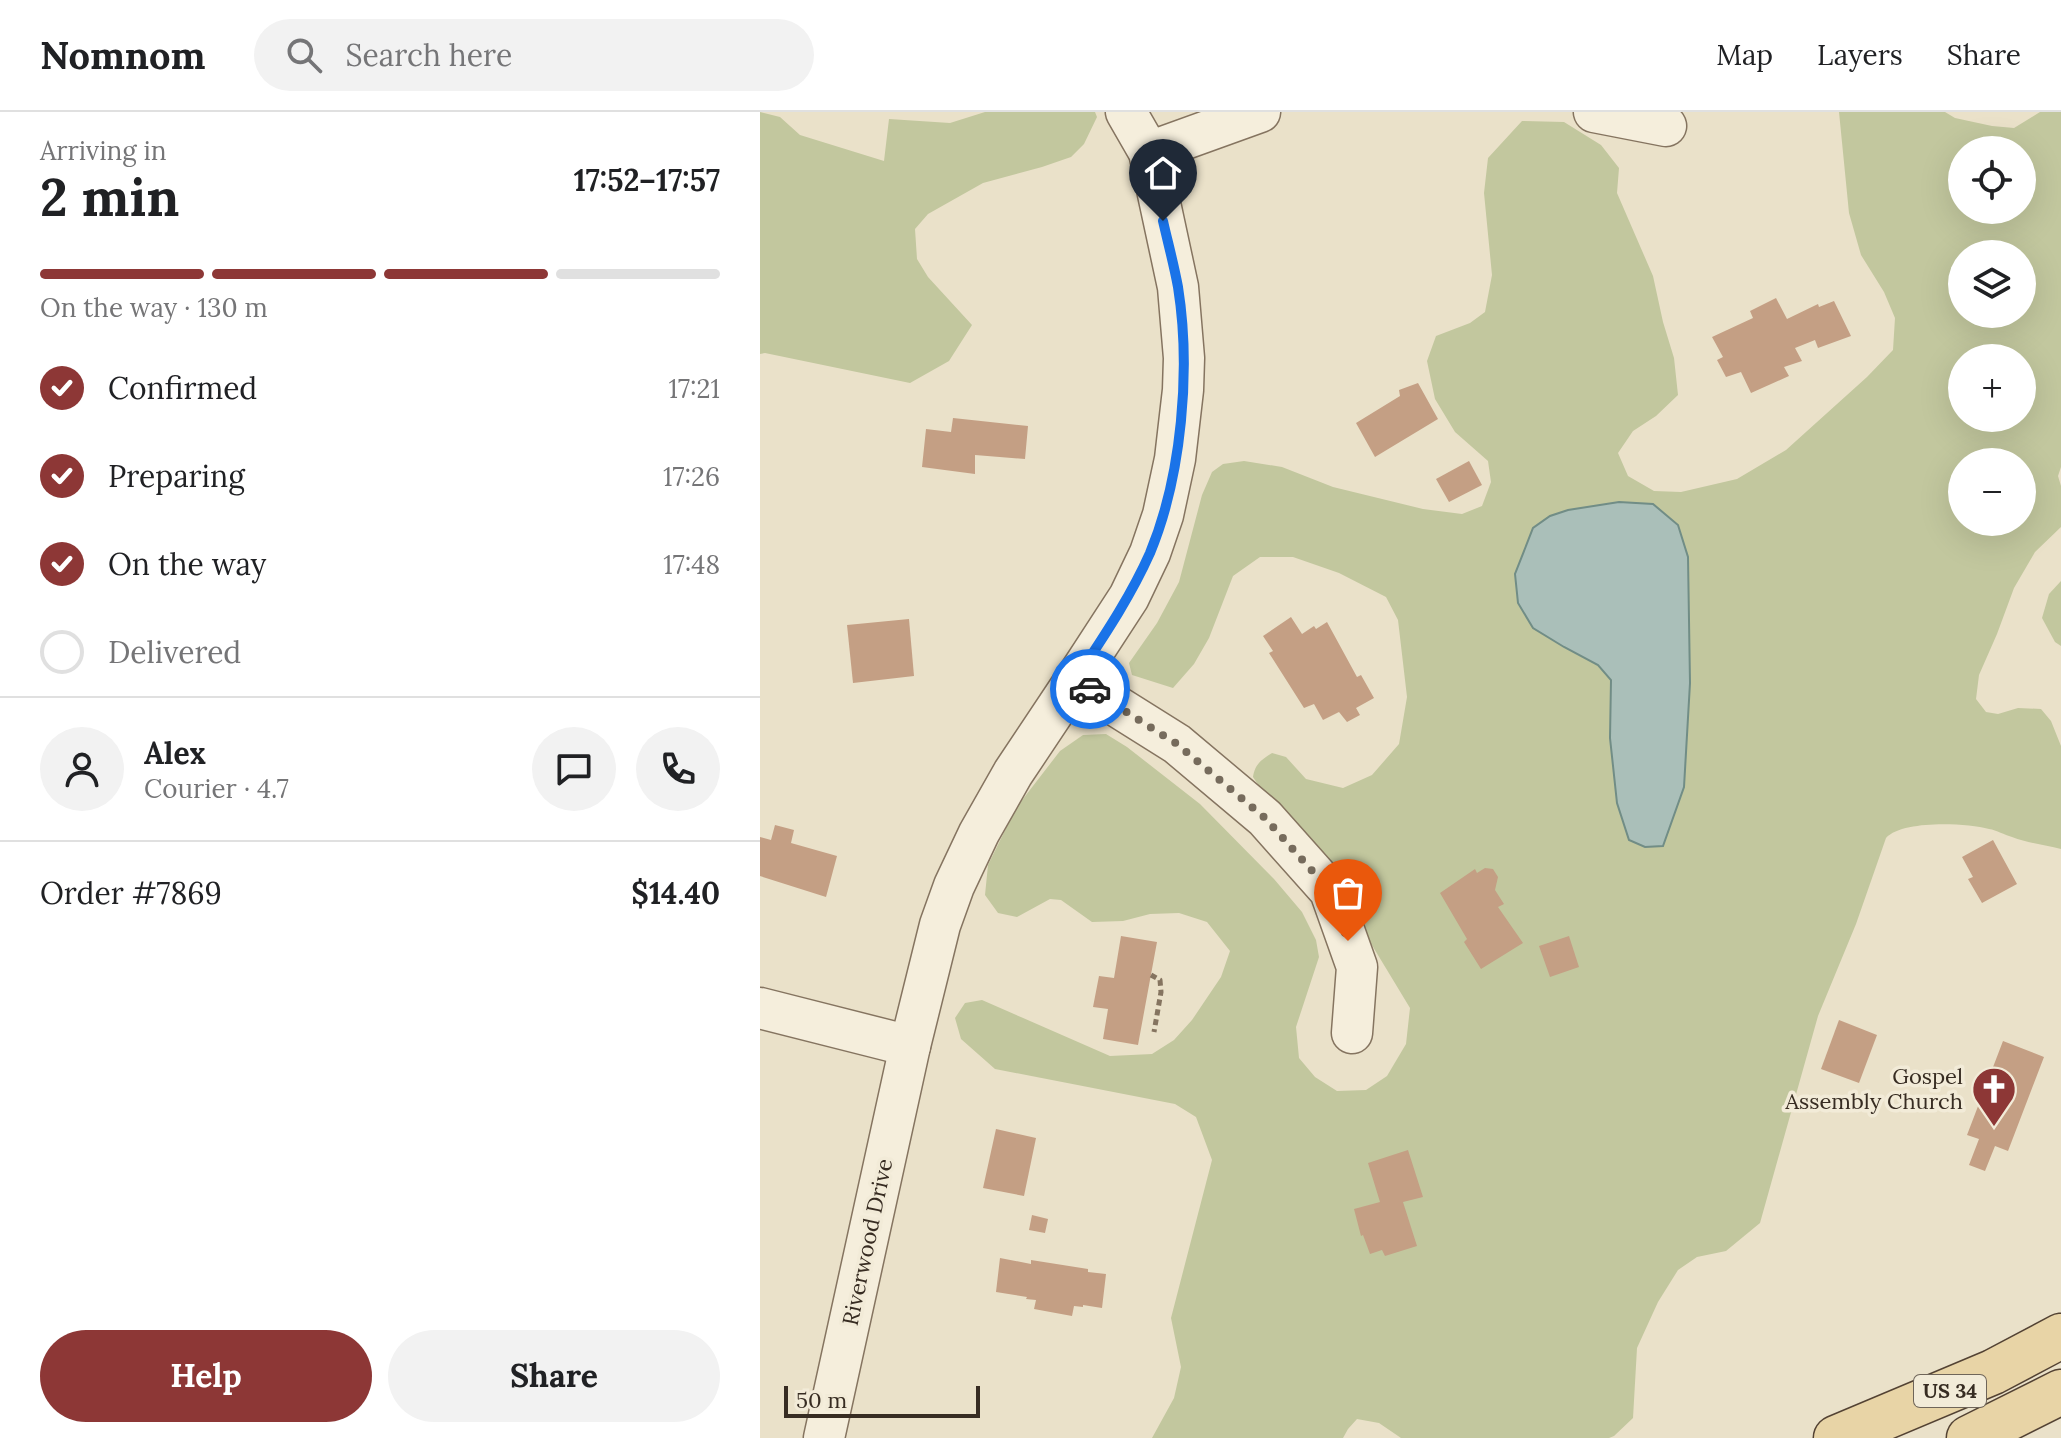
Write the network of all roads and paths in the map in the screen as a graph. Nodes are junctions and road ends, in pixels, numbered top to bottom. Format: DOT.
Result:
graph roads {
  1 [pos="1126,112"];
  2 [pos="1260,112"];
  3 [pos="1594,112"];
  4 [pos="1666,126"];
  5 [pos="1149,152"];
  6 [pos="1075,680"];
  7 [pos="1151,975"];
  8 [pos="760,1008"];
  9 [pos="1154,1032"];
  10 [pos="1352,1033"];
  11 [pos="910,1046"];
  12 [pos="2061,1336"];
  13 [pos="2061,1392"];
  14 [pos="824,1438"];
  15 [pos="1836,1438"];
  16 [pos="1969,1438"];
  1 -- 5 [label="street, Riverwood Drive"];
  2 -- 5 [label="street"];
  3 -- 4 [label="street"];
  5 -- 6 [label="street, Riverwood Drive"];
  6 -- 10 [label="street"];
  6 -- 11 [label="street, Riverwood Drive"];
  7 -- 9 [label="path"];
  8 -- 11 [label="street"];
  11 -- 14 [label="street, Riverwood Drive"];
  12 -- 15 [label="main road, US 34"];
  13 -- 16 [label="main road, US 34"];
}
